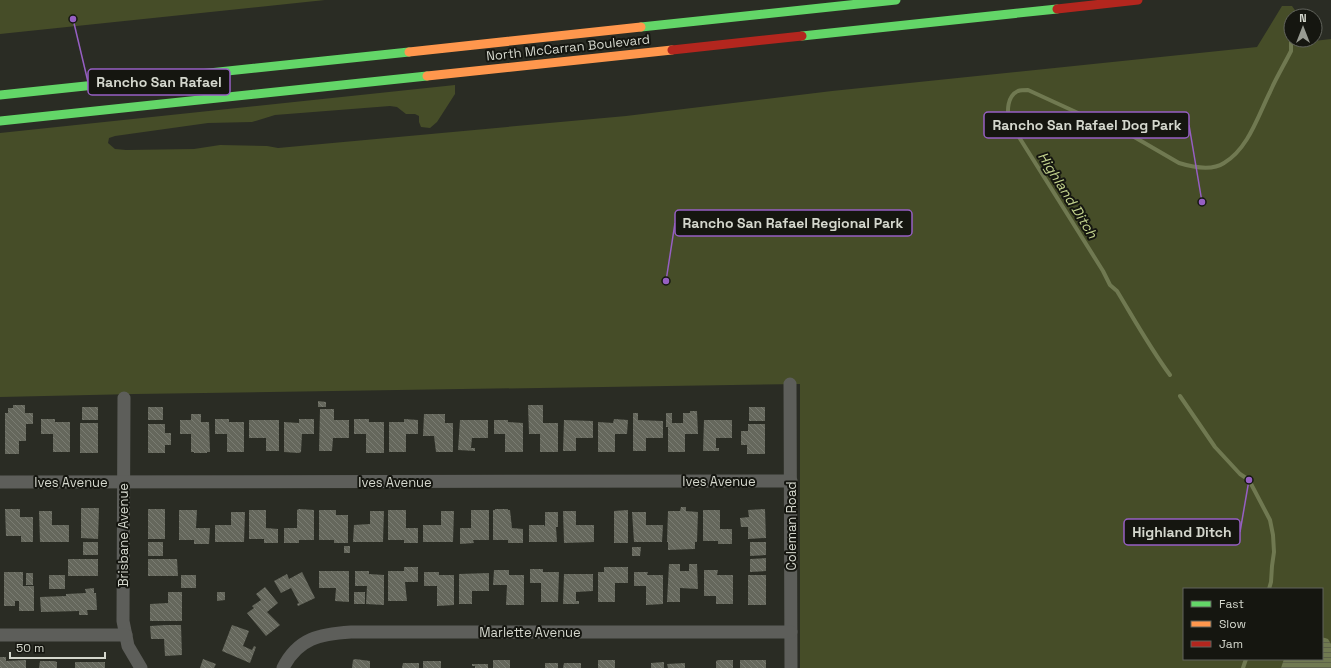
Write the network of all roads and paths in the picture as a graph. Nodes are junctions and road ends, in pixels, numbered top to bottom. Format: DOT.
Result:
graph roads {
  1 [pos="896,0"];
  2 [pos="1138,0"];
  3 [pos="0,95"];
  4 [pos="0,121"];
  5 [pos="790,384"];
  6 [pos="124,398"];
  7 [pos="791,481"];
  8 [pos="0,482"];
  9 [pos="123,482"];
  10 [pos="791,632"];
  11 [pos="0,635"];
  12 [pos="126,635"];
  13 [pos="141,668"];
  14 [pos="283,668"];
  15 [pos="791,668"];
  1 -- 3 [label="main road, North McCarran Boulevard"];
  2 -- 4 [label="main road, North McCarran Boulevard"];
  5 -- 7 [label="street, Coleman Road"];
  6 -- 9 [label="street, Brisbane Avenue"];
  7 -- 9 [label="street, Ives Avenue"];
  7 -- 10 [label="street, Coleman Road"];
  8 -- 9 [label="street, Ives Avenue"];
  9 -- 12 [label="street, Brisbane Avenue"];
  10 -- 14 [label="street, Marlette Avenue"];
  10 -- 15 [label="street, Coleman Road"];
  11 -- 12 [label="street"];
  12 -- 13 [label="street, Brisbane Avenue"];
}
